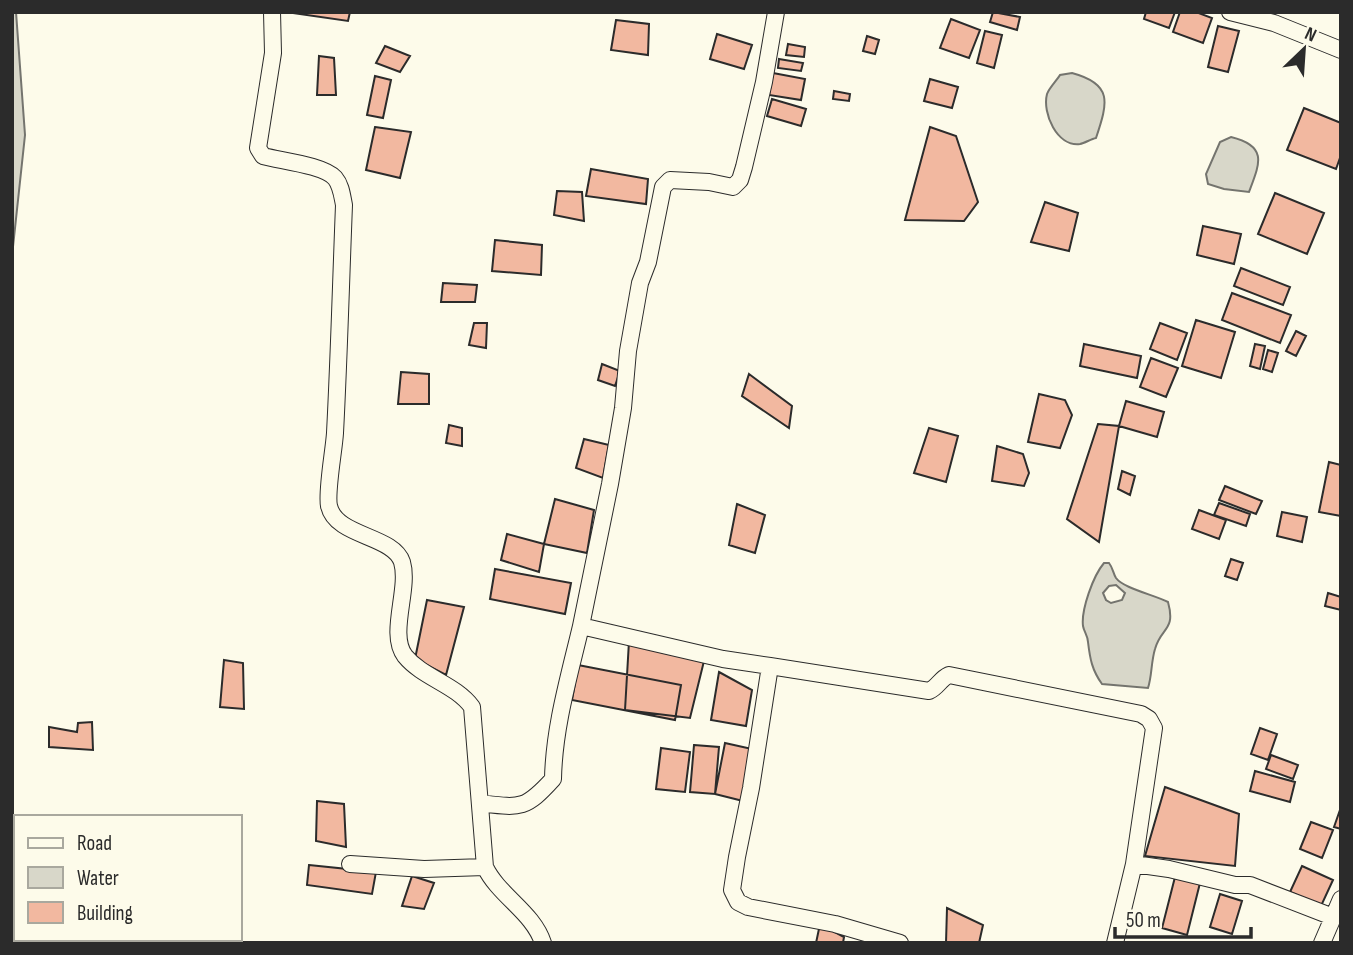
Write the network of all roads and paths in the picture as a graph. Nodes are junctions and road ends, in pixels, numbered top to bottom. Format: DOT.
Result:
graph roads {
  1 [pos="272,12"];
  2 [pos="776,12"];
  3 [pos="1230,12"];
  4 [pos="1341,50"];
  5 [pos="580,626"];
  6 [pos="770,666"];
  7 [pos="480,803"];
  8 [pos="350,864"];
  9 [pos="1133,864"];
  10 [pos="485,867"];
  11 [pos="1341,899"];
  12 [pos="1333,917"];
  13 [pos="543,943"];
  14 [pos="900,943"];
  15 [pos="1115,943"];
  16 [pos="1322,943"];
  1 -- 7 [label="street"];
  2 -- 5 [label="street"];
  3 -- 4 [label="street"];
  5 -- 6 [label="street"];
  5 -- 7 [label="street"];
  6 -- 9 [label="street"];
  6 -- 14 [label="street"];
  7 -- 10 [label="street"];
  8 -- 10 [label="street"];
  9 -- 12 [label="street"];
  9 -- 15 [label="street"];
  10 -- 13 [label="street"];
  11 -- 12 [label="street"];
  12 -- 16 [label="street"];
}
